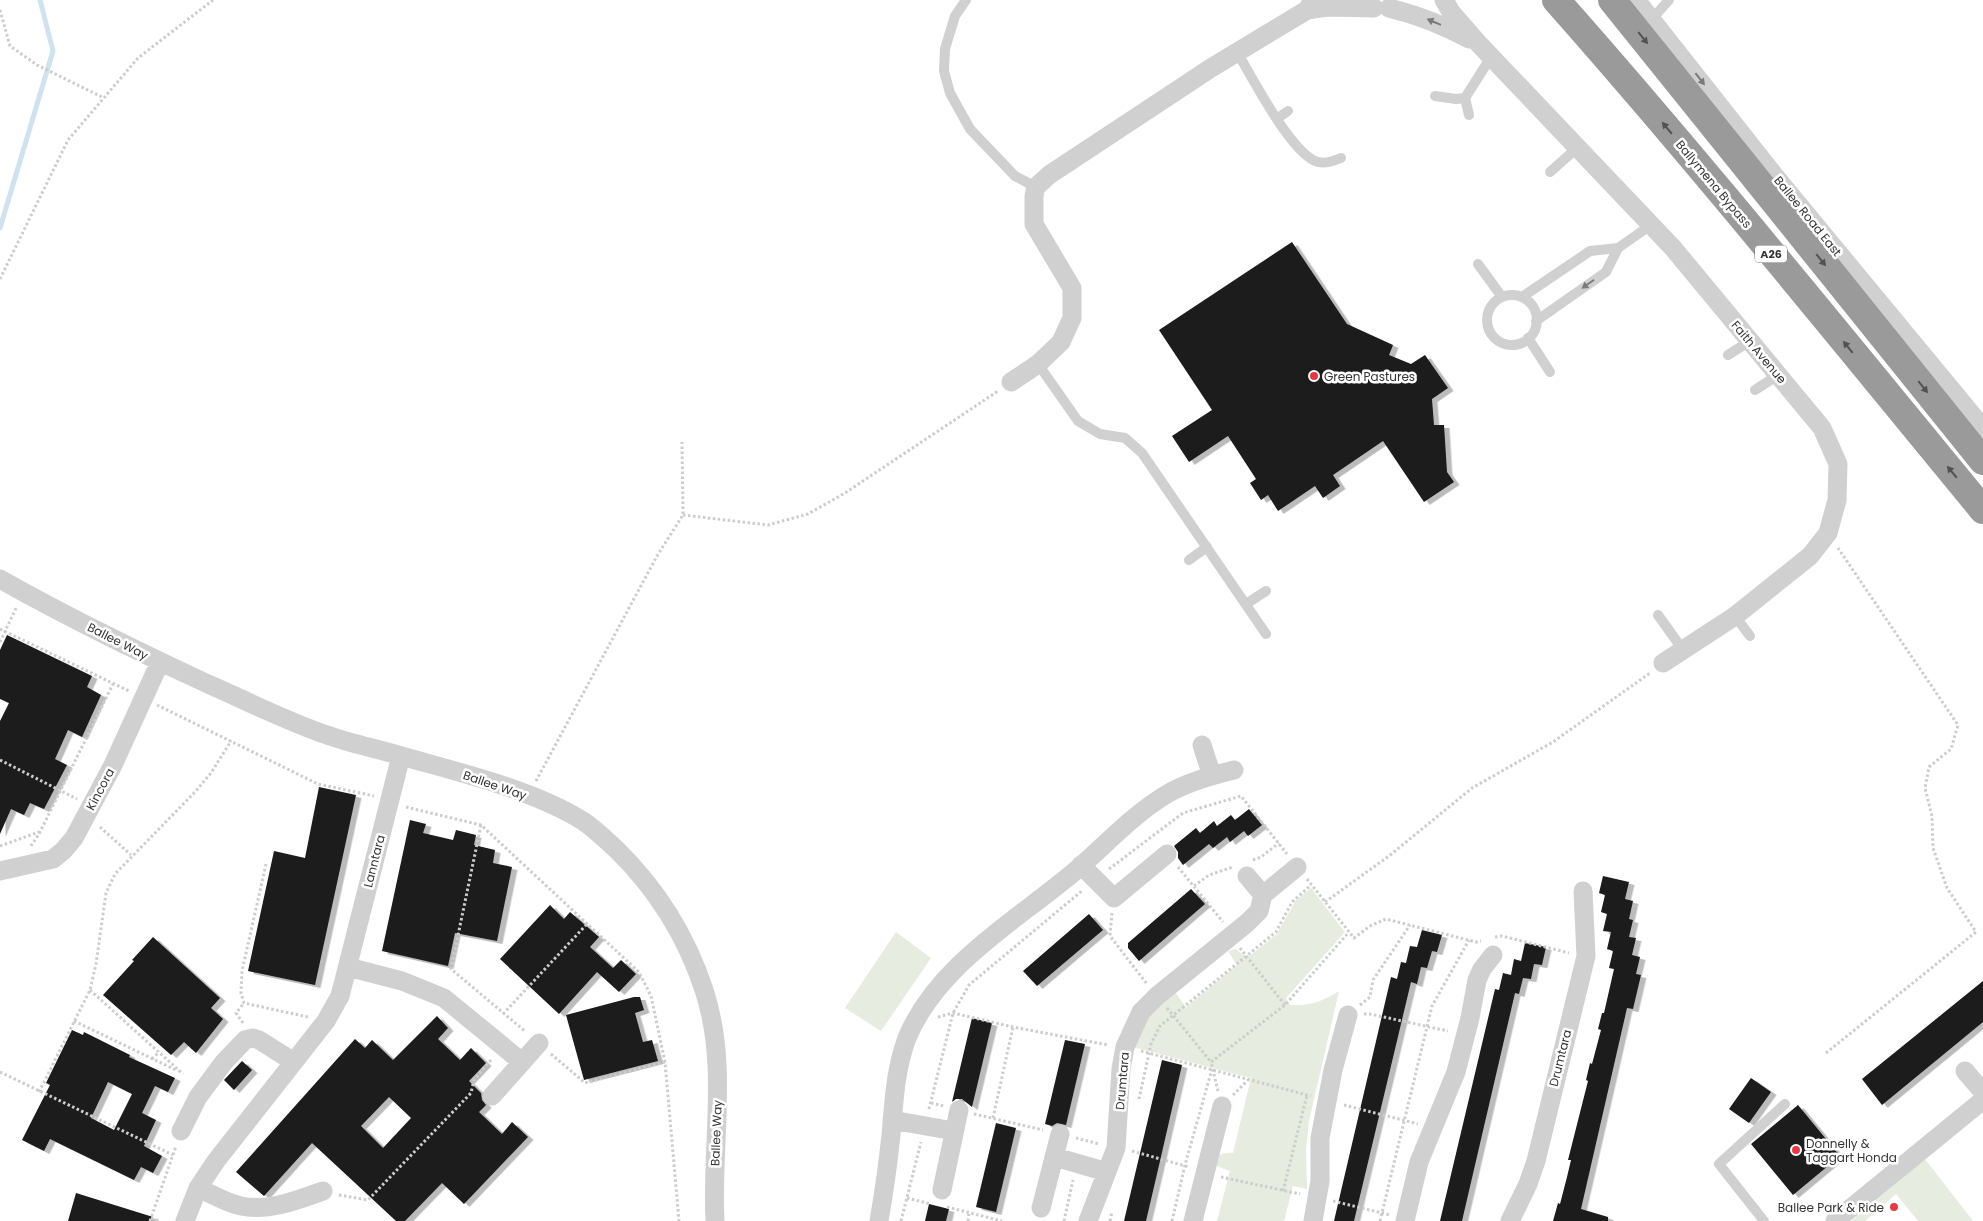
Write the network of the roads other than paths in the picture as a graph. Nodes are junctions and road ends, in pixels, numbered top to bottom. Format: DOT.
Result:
graph roads {
  1 [pos="966,0"];
  2 [pos="1354,0"];
  3 [pos="1407,0"];
  4 [pos="1444,0"];
  5 [pos="1556,0"];
  6 [pos="1612,0"];
  7 [pos="1636,0"];
  8 [pos="1669,0"];
  9 [pos="1310,5"];
  10 [pos="1381,8"];
  11 [pos="1652,19"];
  12 [pos="1476,42"];
  13 [pos="1237,52"];
  14 [pos="1491,57"];
  15 [pos="1435,96"];
  16 [pos="1465,98"];
  17 [pos="1288,111"];
  18 [pos="1469,115"];
  19 [pos="1278,118"];
  20 [pos="1577,148"];
  21 [pos="1341,158"];
  22 [pos="1550,172"];
  23 [pos="1036,187"];
  24 [pos="1651,225"];
  25 [pos="1618,248"];
  26 [pos="1478,264"];
  27 [pos="1522,297"];
  28 [pos="1502,298"];
  29 [pos="1536,320"];
  30 [pos="1528,338"];
  31 [pos="1750,341"];
  32 [pos="1728,355"];
  33 [pos="1038,364"];
  34 [pos="1550,372"];
  35 [pos="1778,375"];
  36 [pos="1010,382"];
  37 [pos="1754,390"];
  38 [pos="1983,428"];
  39 [pos="1983,461"];
  40 [pos="1983,510"];
  41 [pos="1206,547"];
  42 [pos="1189,560"];
  43 [pos="0,579"];
  44 [pos="1266,591"];
  45 [pos="1246,604"];
  46 [pos="1658,615"];
  47 [pos="1735,616"];
  48 [pos="1266,634"];
  49 [pos="1750,636"];
  50 [pos="1683,650"];
  51 [pos="160,662"];
  52 [pos="1663,663"];
  53 [pos="1202,745"];
  54 [pos="401,756"];
  55 [pos="1234,770"];
  56 [pos="1212,776"];
  57 [pos="1167,854"];
  58 [pos="1081,865"];
  59 [pos="1297,867"];
  60 [pos="9,869"];
  61 [pos="1247,876"];
  62 [pos="1584,891"];
  63 [pos="1263,896"];
  64 [pos="1493,955"];
  65 [pos="348,967"];
  66 [pos="1348,1016"];
  67 [pos="539,1044"];
  68 [pos="294,1062"];
  69 [pos="522,1062"];
  70 [pos="1965,1070"];
  71 [pos="1983,1092"];
  72 [pos="492,1096"];
  73 [pos="1983,1100"];
  74 [pos="1784,1104"];
  75 [pos="1222,1106"];
  76 [pos="959,1110"];
  77 [pos="892,1120"];
  78 [pos="181,1131"];
  79 [pos="954,1131"];
  80 [pos="1060,1134"];
  81 [pos="1055,1157"];
  82 [pos="1107,1172"];
  83 [pos="198,1188"];
  84 [pos="942,1190"];
  85 [pos="323,1192"];
  86 [pos="1041,1208"];
  87 [pos="185,1221"];
  88 [pos="715,1221"];
  89 [pos="879,1221"];
  90 [pos="1088,1221"];
  91 [pos="1193,1221"];
  92 [pos="1313,1221"];
  93 [pos="1405,1221"];
  94 [pos="1510,1221"];
  95 [pos="1764,1221"];
  96 [pos="1834,1221"];
  1 -- 23 [label="lane"];
  2 -- 10 [label="street"];
  3 -- 10 [label="street"];
  4 -- 12 [label="street, Faith Avenue"];
  40 -- 5 [label="highway, Ballymena Bypass / A26, one-way"];
  6 -- 39 [label="highway, A26, one-way"];
  7 -- 11 [label="street, Ballee Road East"];
  8 -- 11 [label="lane"];
  9 -- 10 [label="street"];
  9 -- 13 [label="street"];
  12 -- 10 [label="street, Faith Avenue, one-way"];
  11 -- 38 [label="street, Ballee Road East, one-way"];
  12 -- 14 [label="street, Faith Avenue"];
  13 -- 19 [label="lane"];
  13 -- 23 [label="street"];
  14 -- 16 [label="lane"];
  14 -- 20 [label="street, Faith Avenue"];
  15 -- 16 [label="lane"];
  16 -- 18 [label="lane"];
  17 -- 19 [label="lane"];
  19 -- 21 [label="lane"];
  20 -- 22 [label="lane"];
  20 -- 24 [label="street, Faith Avenue"];
  23 -- 33 [label="street"];
  24 -- 25 [label="lane"];
  24 -- 31 [label="street, Faith Avenue"];
  25 -- 27 [label="lane"];
  25 -- 29 [label="lane, one-way"];
  26 -- 28 [label="lane"];
  27 -- 28 [label="lane"];
  27 -- 29 [label="lane"];
  28 -- 30 [label="lane"];
  29 -- 30 [label="lane"];
  30 -- 34 [label="lane"];
  31 -- 32 [label="lane"];
  31 -- 35 [label="street, Faith Avenue"];
  33 -- 36 [label="street"];
  33 -- 41 [label="lane"];
  35 -- 37 [label="lane"];
  35 -- 47 [label="street, Faith Avenue"];
  41 -- 42 [label="lane"];
  41 -- 45 [label="lane"];
  43 -- 51 [label="street, Ballee Way"];
  44 -- 45 [label="lane"];
  45 -- 48 [label="lane"];
  46 -- 50 [label="lane"];
  47 -- 49 [label="lane"];
  47 -- 50 [label="street, Faith Avenue"];
  50 -- 52 [label="street, Faith Avenue"];
  51 -- 54 [label="street, Ballee Way"];
  51 -- 60 [label="street, Kincora"];
  53 -- 56 [label="street"];
  54 -- 65 [label="street, Lanntara"];
  54 -- 88 [label="street, Ballee Way"];
  55 -- 56 [label="street"];
  56 -- 58 [label="street"];
  57 -- 58 [label="street"];
  58 -- 77 [label="street"];
  59 -- 63 [label="street, Drumtara"];
  61 -- 63 [label="street"];
  62 -- 94 [label="street, Drumtara"];
  63 -- 82 [label="street, Drumtara"];
  64 -- 93 [label="street"];
  65 -- 68 [label="street, Lanntara"];
  65 -- 69 [label="street"];
  66 -- 92 [label="street"];
  67 -- 69 [label="street"];
  68 -- 78 [label="street"];
  68 -- 83 [label="street, Lanntara"];
  69 -- 72 [label="street"];
  70 -- 71 [label="street"];
  73 -- 96 [label="street"];
  74 -- 95 [label="lane"];
  75 -- 91 [label="street"];
  76 -- 79 [label="street"];
  77 -- 79 [label="street"];
  77 -- 89 [label="street"];
  79 -- 84 [label="street"];
  80 -- 81 [label="street"];
  81 -- 82 [label="street"];
  81 -- 86 [label="street"];
  82 -- 90 [label="street, Drumtara"];
  83 -- 85 [label="street"];
  83 -- 87 [label="street, Lanntara"];
}
